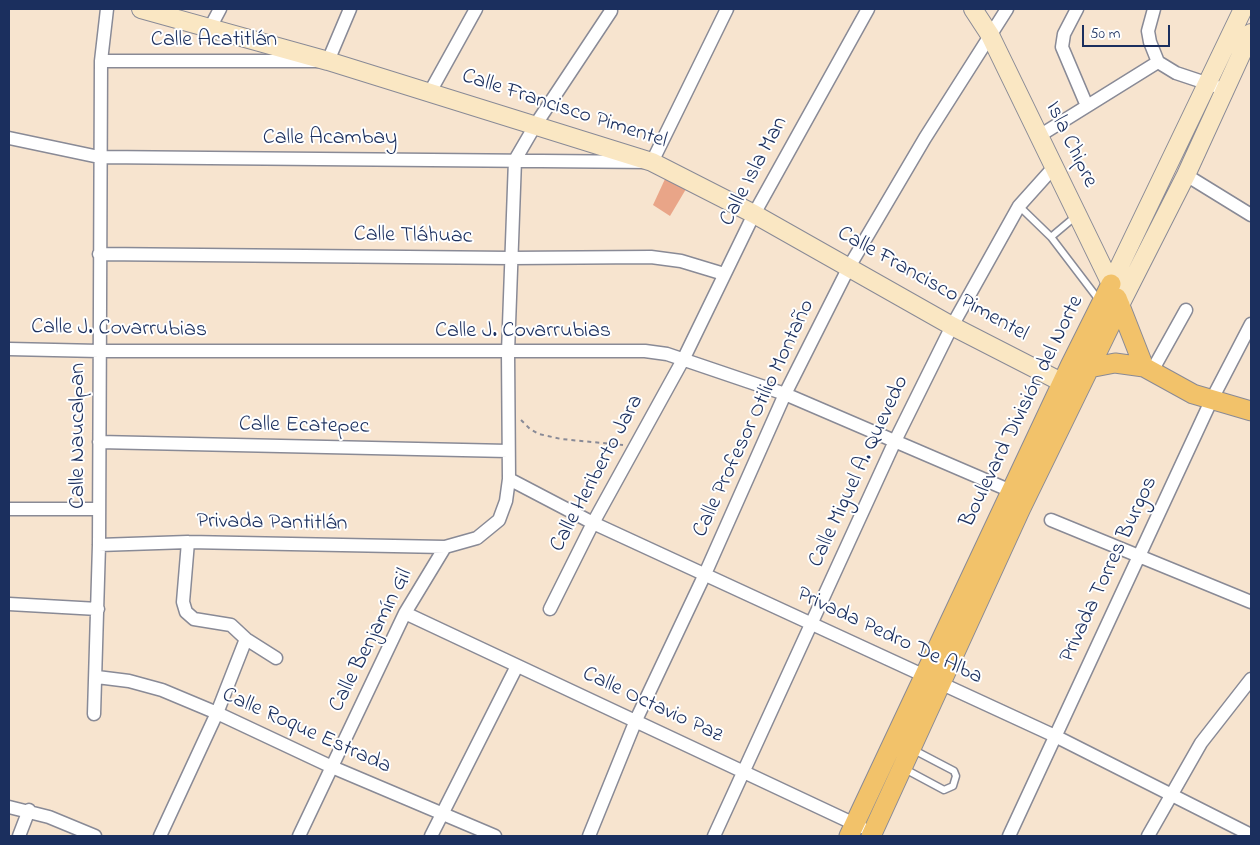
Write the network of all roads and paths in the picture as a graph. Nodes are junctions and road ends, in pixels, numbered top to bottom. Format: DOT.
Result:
graph roads {
  1 [pos="107,9"];
  2 [pos="141,9"];
  3 [pos="220,9"];
  4 [pos="350,9"];
  5 [pos="476,9"];
  6 [pos="727,9"];
  7 [pos="868,9"];
  8 [pos="973,9"];
  9 [pos="1007,9"];
  10 [pos="1077,9"];
  11 [pos="1154,9"];
  12 [pos="1243,9"];
  13 [pos="611,11"];
  14 [pos="211,26"];
  15 [pos="1251,33"];
  16 [pos="990,35"];
  17 [pos="101,61"];
  18 [pos="328,61"];
  19 [pos="1158,62"];
  20 [pos="1208,84"];
  21 [pos="1225,89"];
  22 [pos="430,92"];
  23 [pos="1087,106"];
  24 [pos="536,124"];
  25 [pos="1039,136"];
  26 [pos="9,138"];
  27 [pos="99,157"];
  28 [pos="515,160"];
  29 [pos="652,162"];
  30 [pos="1054,167"];
  31 [pos="1186,175"];
  32 [pos="1019,206"];
  33 [pos="754,214"];
  34 [pos="1077,215"];
  35 [pos="1251,215"];
  36 [pos="1051,237"];
  37 [pos="98,254"];
  38 [pos="510,258"];
  39 [pos="849,267"];
  40 [pos="724,274"];
  41 [pos="1110,284"];
  42 [pos="1112,308"];
  43 [pos="1186,310"];
  44 [pos="1251,324"];
  45 [pos="952,326"];
  46 [pos="9,349"];
  47 [pos="99,351"];
  48 [pos="508,352"];
  49 [pos="684,358"];
  50 [pos="1089,368"];
  51 [pos="1148,369"];
  52 [pos="1070,380"];
  53 [pos="785,394"];
  54 [pos="1211,401"];
  55 [pos="508,404"];
  56 [pos="1251,411"];
  57 [pos="895,441"];
  58 [pos="99,442"];
  59 [pos="635,446"];
  60 [pos="508,451"];
  61 [pos="509,479"];
  62 [pos="1011,491"];
  63 [pos="9,509"];
  64 [pos="99,509"];
  65 [pos="1052,520"];
  66 [pos="593,523"];
  67 [pos="188,542"];
  68 [pos="99,545"];
  69 [pos="445,547"];
  70 [pos="1138,557"];
  71 [pos="705,574"];
  72 [pos="1251,602"];
  73 [pos="9,604"];
  74 [pos="98,609"];
  75 [pos="550,609"];
  76 [pos="405,613"];
  77 [pos="812,622"];
  78 [pos="246,640"];
  79 [pos="276,658"];
  80 [pos="517,666"];
  81 [pos="97,677"];
  82 [pos="933,679"];
  83 [pos="1251,679"];
  84 [pos="217,713"];
  85 [pos="94,714"];
  86 [pos="636,720"];
  87 [pos="1055,736"];
  88 [pos="911,748"];
  89 [pos="332,767"];
  90 [pos="902,767"];
  91 [pos="744,772"];
  92 [pos="1170,794"];
  93 [pos="9,807"];
  94 [pos="29,810"];
  95 [pos="442,813"];
  96 [pos="852,830"];
  97 [pos="875,835"];
  98 [pos="1251,835"];
  99 [pos="18,836"];
  100 [pos="95,836"];
  101 [pos="160,836"];
  102 [pos="299,836"];
  103 [pos="431,836"];
  104 [pos="494,836"];
  105 [pos="588,836"];
  106 [pos="714,836"];
  107 [pos="1010,836"];
  108 [pos="1148,836"];
  1 -- 17 [label="street, Calle Naucalpan"];
  2 -- 14 [label="main road, Calle Francisco Pimentel"];
  3 -- 14 [label="street"];
  4 -- 18 [label="street"];
  5 -- 22 [label="street"];
  6 -- 29 [label="street"];
  7 -- 33 [label="street, Calle Isla Man"];
  8 -- 16 [label="main road, Isla Chipre"];
  9 -- 16 [label="street, Calle Profesor Otilio Montaño"];
  10 -- 23 [label="street"];
  11 -- 19 [label="street"];
  12 -- 20 [label="main road, Boulevard División del Norte"];
  13 -- 24 [label="street"];
  14 -- 18 [label="main road, Calle Francisco Pimentel"];
  15 -- 21 [label="main road, Boulevard División del Norte"];
  16 -- 25 [label="main road, Isla Chipre"];
  16 -- 39 [label="street, Calle Profesor Otilio Montaño"];
  17 -- 18 [label="street, Calle Acatitlán"];
  17 -- 27 [label="street, Calle Naucalpan"];
  18 -- 22 [label="main road, Calle Francisco Pimentel"];
  19 -- 20 [label="street"];
  19 -- 23 [label="street"];
  20 -- 21 [label="street"];
  20 -- 41 [label="main road, Boulevard División del Norte"];
  21 -- 31 [label="main road, Boulevard División del Norte"];
  22 -- 24 [label="main road, Calle Francisco Pimentel"];
  23 -- 25 [label="street"];
  24 -- 28 [label="street"];
  24 -- 29 [label="main road, Calle Francisco Pimentel"];
  25 -- 30 [label="main road, Isla Chipre"];
  26 -- 27 [label="street, Calle Acambay"];
  27 -- 28 [label="street, Calle Acambay"];
  27 -- 37 [label="street, Calle Naucalpan"];
  28 -- 29 [label="street, Calle Acambay"];
  28 -- 38 [label="street, Privada Pantitlán"];
  29 -- 33 [label="main road, Calle Francisco Pimentel"];
  30 -- 32 [label="street, Calle Miguel A. Quevedo"];
  30 -- 34 [label="main road, Isla Chipre"];
  31 -- 35 [label="street"];
  31 -- 42 [label="main road, Boulevard División del Norte"];
  32 -- 36 [label="lane"];
  32 -- 45 [label="street, Calle Miguel A. Quevedo"];
  33 -- 39 [label="main road, Calle Francisco Pimentel"];
  33 -- 40 [label="street, Calle Isla Man"];
  34 -- 36 [label="lane"];
  34 -- 41 [label="main road, Isla Chipre"];
  36 -- 42 [label="lane"];
  37 -- 38 [label="street, Calle Tláhuac"];
  37 -- 47 [label="street, Calle Naucalpan"];
  38 -- 40 [label="street, Calle Tláhuac"];
  38 -- 48 [label="street, Privada Pantitlán"];
  39 -- 45 [label="main road, Calle Francisco Pimentel"];
  39 -- 53 [label="street, Calle Profesor Otilio Montaño"];
  40 -- 49 [label="street, Calle Isla Man"];
  41 -- 42 [label="main road, Isla Chipre"];
  42 -- 50 [label="main road, Boulevard División del Norte"];
  42 -- 51 [label="main road"];
  42 -- 52 [label="main road, Boulevard División del Norte"];
  43 -- 51 [label="street"];
  44 -- 54 [label="street, Privada Torres Burgos"];
  45 -- 52 [label="main road, Calle Francisco Pimentel"];
  45 -- 57 [label="street, Calle Miguel A. Quevedo"];
  46 -- 47 [label="street, Calle J. Covarrubias"];
  47 -- 48 [label="street, Calle J. Covarrubias"];
  47 -- 58 [label="street, Calle Naucalpan"];
  48 -- 49 [label="street, Calle J. Covarrubias"];
  48 -- 55 [label="street, Privada Pantitlán"];
  49 -- 53 [label="street, Calle J. Covarrubias"];
  49 -- 59 [label="street, Calle Heriberto Jara"];
  50 -- 51 [label="main road"];
  50 -- 52 [label="main road, Boulevard División del Norte"];
  51 -- 54 [label="main road"];
  52 -- 62 [label="main road, Boulevard División del Norte"];
  52 -- 82 [label="main road, Boulevard División del Norte"];
  53 -- 57 [label="street, Calle J. Covarrubias"];
  53 -- 71 [label="street, Calle Profesor Otilio Montaño"];
  54 -- 56 [label="main road"];
  54 -- 70 [label="street, Privada Torres Burgos"];
  55 -- 59 [label="path"];
  55 -- 60 [label="street, Privada Pantitlán"];
  57 -- 62 [label="street, Calle J. Covarrubias"];
  57 -- 77 [label="street, Calle Miguel A. Quevedo"];
  58 -- 60 [label="street, Calle Ecatepec"];
  58 -- 64 [label="street, Calle Naucalpan"];
  59 -- 66 [label="street, Calle Heriberto Jara"];
  60 -- 61 [label="street, Privada Pantitlán"];
  61 -- 66 [label="street, Privada Pedro De Alba"];
  61 -- 69 [label="street, Privada Pantitlán"];
  62 -- 82 [label="main road, Boulevard División del Norte"];
  63 -- 64 [label="street"];
  64 -- 68 [label="street, Calle Naucalpan"];
  65 -- 70 [label="street"];
  66 -- 71 [label="street, Privada Pedro De Alba"];
  66 -- 75 [label="street, Calle Heriberto Jara"];
  67 -- 68 [label="street, Privada Pantitlán"];
  67 -- 69 [label="street, Privada Pantitlán"];
  67 -- 78 [label="street"];
  68 -- 74 [label="street, Calle Naucalpan"];
  69 -- 76 [label="street, Calle Benjamín Gil"];
  70 -- 72 [label="street"];
  70 -- 87 [label="street, Privada Torres Burgos"];
  71 -- 77 [label="street, Privada Pedro De Alba"];
  71 -- 86 [label="street, Calle Profesor Otilio Montaño"];
  73 -- 74 [label="street"];
  74 -- 81 [label="street, Calle Naucalpan"];
  76 -- 80 [label="street, Calle Octavio Paz"];
  76 -- 89 [label="street, Calle Benjamín Gil"];
  77 -- 82 [label="street, Privada Pedro De Alba"];
  77 -- 91 [label="street, Calle Miguel A. Quevedo"];
  78 -- 79 [label="street"];
  78 -- 84 [label="street"];
  80 -- 86 [label="street, Calle Octavio Paz"];
  80 -- 95 [label="street"];
  81 -- 84 [label="street, Calle Roque Estrada"];
  81 -- 85 [label="street, Calle Naucalpan"];
  82 -- 87 [label="street, Privada Pedro De Alba"];
  82 -- 88 [label="main road, Boulevard División del Norte"];
  82 -- 96 [label="main road, Boulevard División del Norte"];
  83 -- 92 [label="street"];
  84 -- 89 [label="street, Calle Roque Estrada"];
  84 -- 101 [label="street"];
  86 -- 91 [label="street, Calle Octavio Paz"];
  86 -- 105 [label="street, Calle Profesor Otilio Montaño"];
  87 -- 92 [label="street, Privada Pedro De Alba"];
  87 -- 107 [label="street, Privada Torres Burgos"];
  88 -- 90 [label="main road, Boulevard División del Norte"];
  88 -- 90 [label="lane"];
  89 -- 95 [label="street, Calle Roque Estrada"];
  89 -- 102 [label="street, Calle Benjamín Gil"];
  90 -- 97 [label="main road, Boulevard División del Norte"];
  91 -- 96 [label="street, Calle Octavio Paz"];
  91 -- 106 [label="street, Calle Miguel A. Quevedo"];
  92 -- 98 [label="street, Privada Pedro De Alba"];
  92 -- 108 [label="street"];
  93 -- 94 [label="street"];
  94 -- 99 [label="street"];
  94 -- 100 [label="street"];
  95 -- 103 [label="street"];
  95 -- 104 [label="street, Calle Roque Estrada"];
  96 -- 97 [label="street, Calle Octavio Paz"];
}
